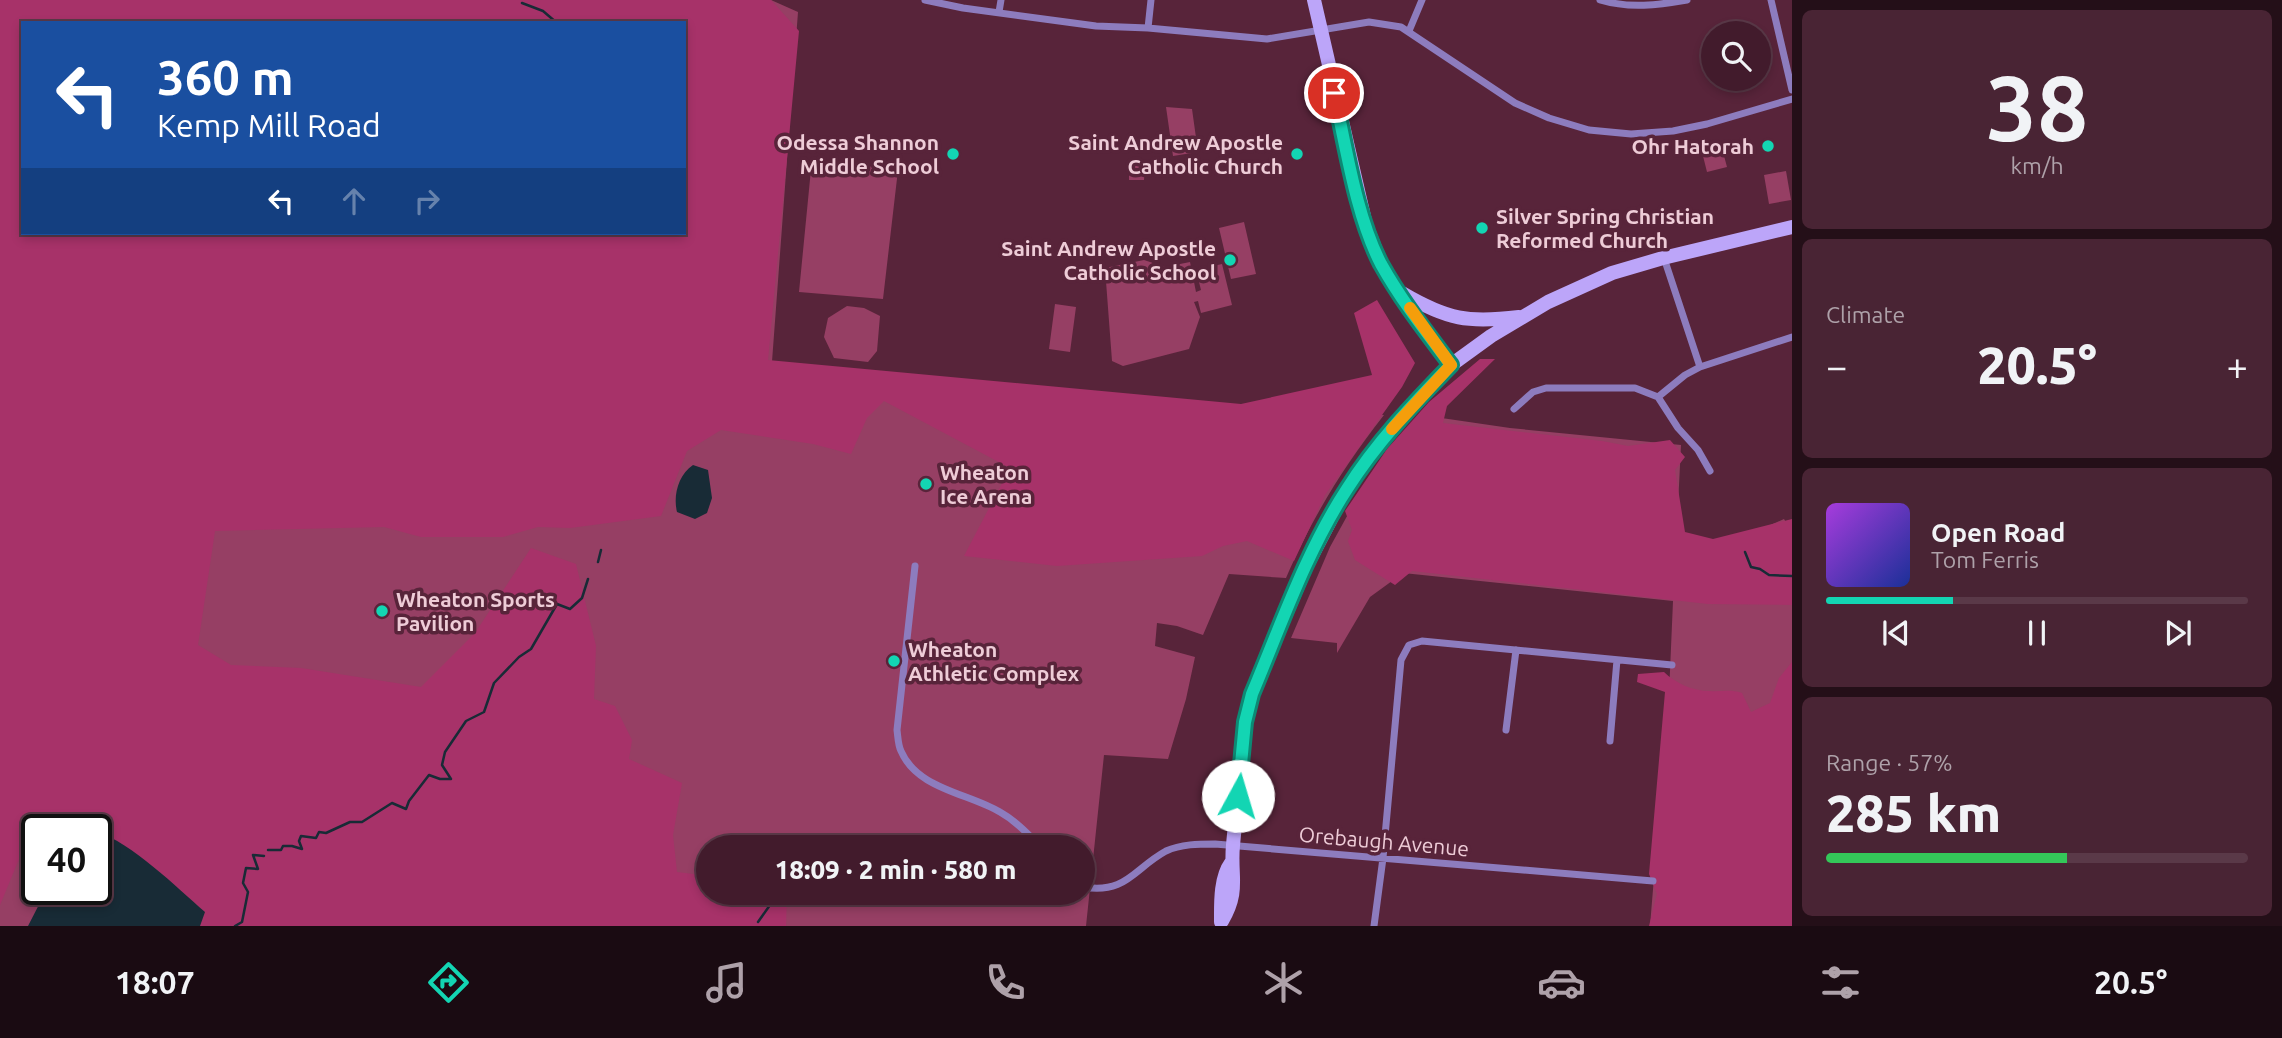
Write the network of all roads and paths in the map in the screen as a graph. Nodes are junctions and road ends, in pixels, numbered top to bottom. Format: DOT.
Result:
graph roads {
  1 [pos="925,0"];
  2 [pos="1001,0"];
  3 [pos="1151,0"];
  4 [pos="1314,0"];
  5 [pos="1422,0"];
  6 [pos="1600,0"];
  7 [pos="1687,0"];
  8 [pos="1770,0"];
  9 [pos="999,12"];
  10 [pos="1148,27"];
  11 [pos="1320,30"];
  12 [pos="1409,31"];
  13 [pos="1792,90"];
  14 [pos="1792,99"];
  15 [pos="1792,227"];
  16 [pos="1663,258"];
  17 [pos="1398,291"];
  18 [pos="1525,316"];
  19 [pos="1792,337"];
  20 [pos="1451,365"];
  21 [pos="1700,367"];
  22 [pos="1658,397"];
  23 [pos="1514,409"];
  24 [pos="1710,471"];
  25 [pos="915,566"];
  26 [pos="1516,650"];
  27 [pos="1617,660"];
  28 [pos="1672,665"];
  29 [pos="1506,730"];
  30 [pos="1610,741"];
  31 [pos="1030,835"];
  32 [pos="1233,845"];
  33 [pos="1383,858"];
  34 [pos="1653,881"];
  35 [pos="1095,887"];
  36 [pos="1221,924"];
  37 [pos="1374,926"];
  1 -- 9 [label="street"];
  2 -- 9 [label="street"];
  3 -- 10 [label="street"];
  4 -- 11 [label="street"];
  5 -- 12 [label="street"];
  6 -- 7 [label="street"];
  8 -- 13 [label="street"];
  9 -- 10 [label="street"];
  10 -- 11 [label="street"];
  11 -- 12 [label="street"];
  11 -- 17 [label="street"];
  12 -- 14 [label="street"];
  15 -- 16 [label="street"];
  16 -- 18 [label="street"];
  16 -- 21 [label="street"];
  17 -- 18 [label="street"];
  17 -- 20 [label="street"];
  18 -- 20 [label="street"];
  19 -- 21 [label="street"];
  20 -- 32 [label="street"];
  21 -- 22 [label="street"];
  22 -- 23 [label="street"];
  22 -- 24 [label="street"];
  25 -- 31 [label="street"];
  26 -- 27 [label="street"];
  26 -- 29 [label="street"];
  26 -- 33 [label="street"];
  27 -- 28 [label="street"];
  27 -- 30 [label="street"];
  32 -- 33 [label="street, Orebaugh Avenue"];
  32 -- 35 [label="street, Orebaugh Avenue"];
  32 -- 36 [label="street"];
  33 -- 34 [label="street, Orebaugh Avenue"];
  33 -- 37 [label="street"];
}
